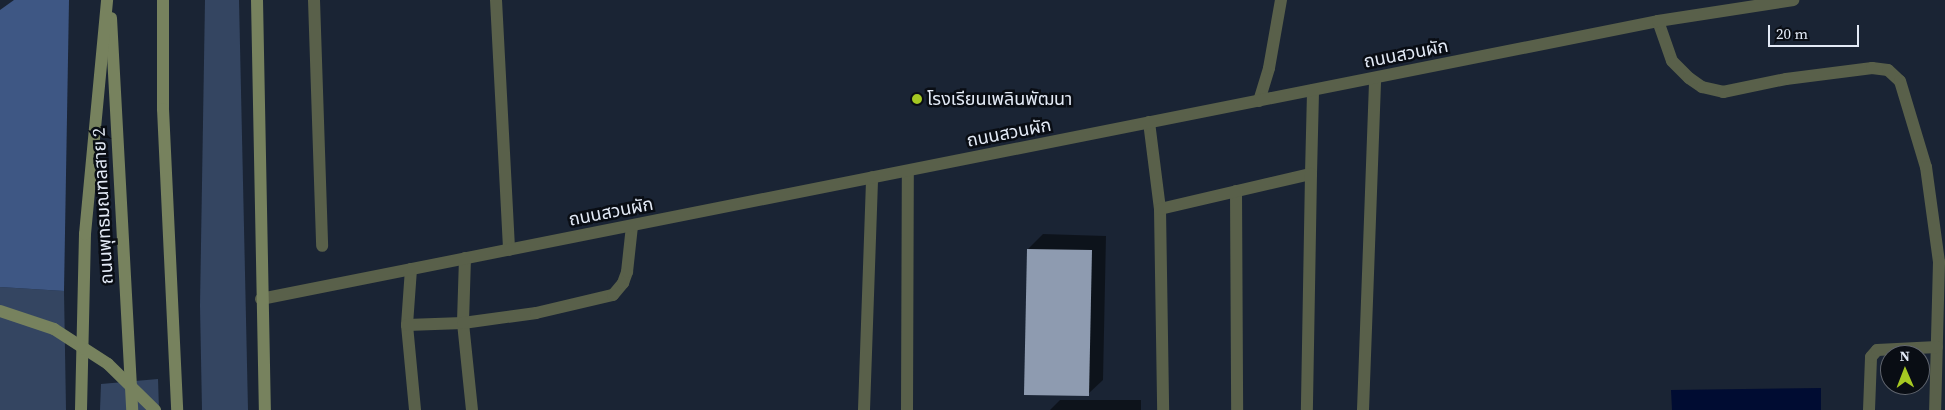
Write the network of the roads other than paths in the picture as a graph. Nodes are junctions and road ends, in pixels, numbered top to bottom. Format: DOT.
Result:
graph roads {
  1 [pos="107,0"];
  2 [pos="110,0"];
  3 [pos="163,0"];
  4 [pos="256,0"];
  5 [pos="314,0"];
  6 [pos="496,0"];
  7 [pos="1281,0"];
  8 [pos="1793,0"];
  9 [pos="1658,21"];
  10 [pos="1374,78"];
  11 [pos="1313,90"];
  12 [pos="1259,101"];
  13 [pos="1149,122"];
  14 [pos="908,171"];
  15 [pos="1311,174"];
  16 [pos="872,177"];
  17 [pos="1236,191"];
  18 [pos="1160,209"];
  19 [pos="632,226"];
  20 [pos="322,246"];
  21 [pos="509,250"];
  22 [pos="465,258"];
  23 [pos="411,270"];
  24 [pos="261,299"];
  25 [pos="0,311"];
  26 [pos="462,323"];
  27 [pos="407,325"];
  28 [pos="1936,346"];
  29 [pos="81,410"];
  30 [pos="132,410"];
  31 [pos="155,410"];
  32 [pos="177,410"];
  33 [pos="265,410"];
  34 [pos="415,410"];
  35 [pos="472,410"];
  36 [pos="864,410"];
  37 [pos="906,410"];
  38 [pos="1163,410"];
  39 [pos="1237,410"];
  40 [pos="1306,410"];
  41 [pos="1363,410"];
  42 [pos="1869,410"];
  43 [pos="1935,410"];
  1 -- 29 [label="main road"];
  2 -- 30 [label="main road, ถนนพุทธมณฑลสาย 2"];
  3 -- 32 [label="main road"];
  4 -- 24 [label="main road"];
  5 -- 20 [label="street"];
  6 -- 21 [label="street"];
  7 -- 12 [label="street"];
  8 -- 9 [label="street, ถนนสวนผัก"];
  9 -- 10 [label="street, ถนนสวนผัก"];
  9 -- 28 [label="street"];
  10 -- 11 [label="street, ถนนสวนผัก"];
  10 -- 41 [label="street"];
  11 -- 12 [label="street, ถนนสวนผัก"];
  11 -- 15 [label="street"];
  12 -- 13 [label="street, ถนนสวนผัก"];
  13 -- 14 [label="street, ถนนสวนผัก"];
  13 -- 18 [label="street"];
  14 -- 16 [label="street, ถนนสวนผัก"];
  14 -- 37 [label="street"];
  15 -- 17 [label="street"];
  15 -- 40 [label="street"];
  16 -- 19 [label="street, ถนนสวนผัก"];
  16 -- 36 [label="street"];
  17 -- 18 [label="street"];
  17 -- 39 [label="street"];
  18 -- 38 [label="street"];
  19 -- 21 [label="street, ถนนสวนผัก"];
  19 -- 26 [label="street"];
  21 -- 22 [label="street, ถนนสวนผัก"];
  22 -- 23 [label="street, ถนนสวนผัก"];
  22 -- 26 [label="street"];
  23 -- 24 [label="street, ถนนสวนผัก"];
  23 -- 27 [label="street"];
  24 -- 33 [label="main road"];
  25 -- 31 [label="main road, bridge"];
  26 -- 27 [label="street"];
  26 -- 35 [label="street"];
  27 -- 34 [label="street"];
  28 -- 42 [label="street"];
  28 -- 43 [label="street"];
}
